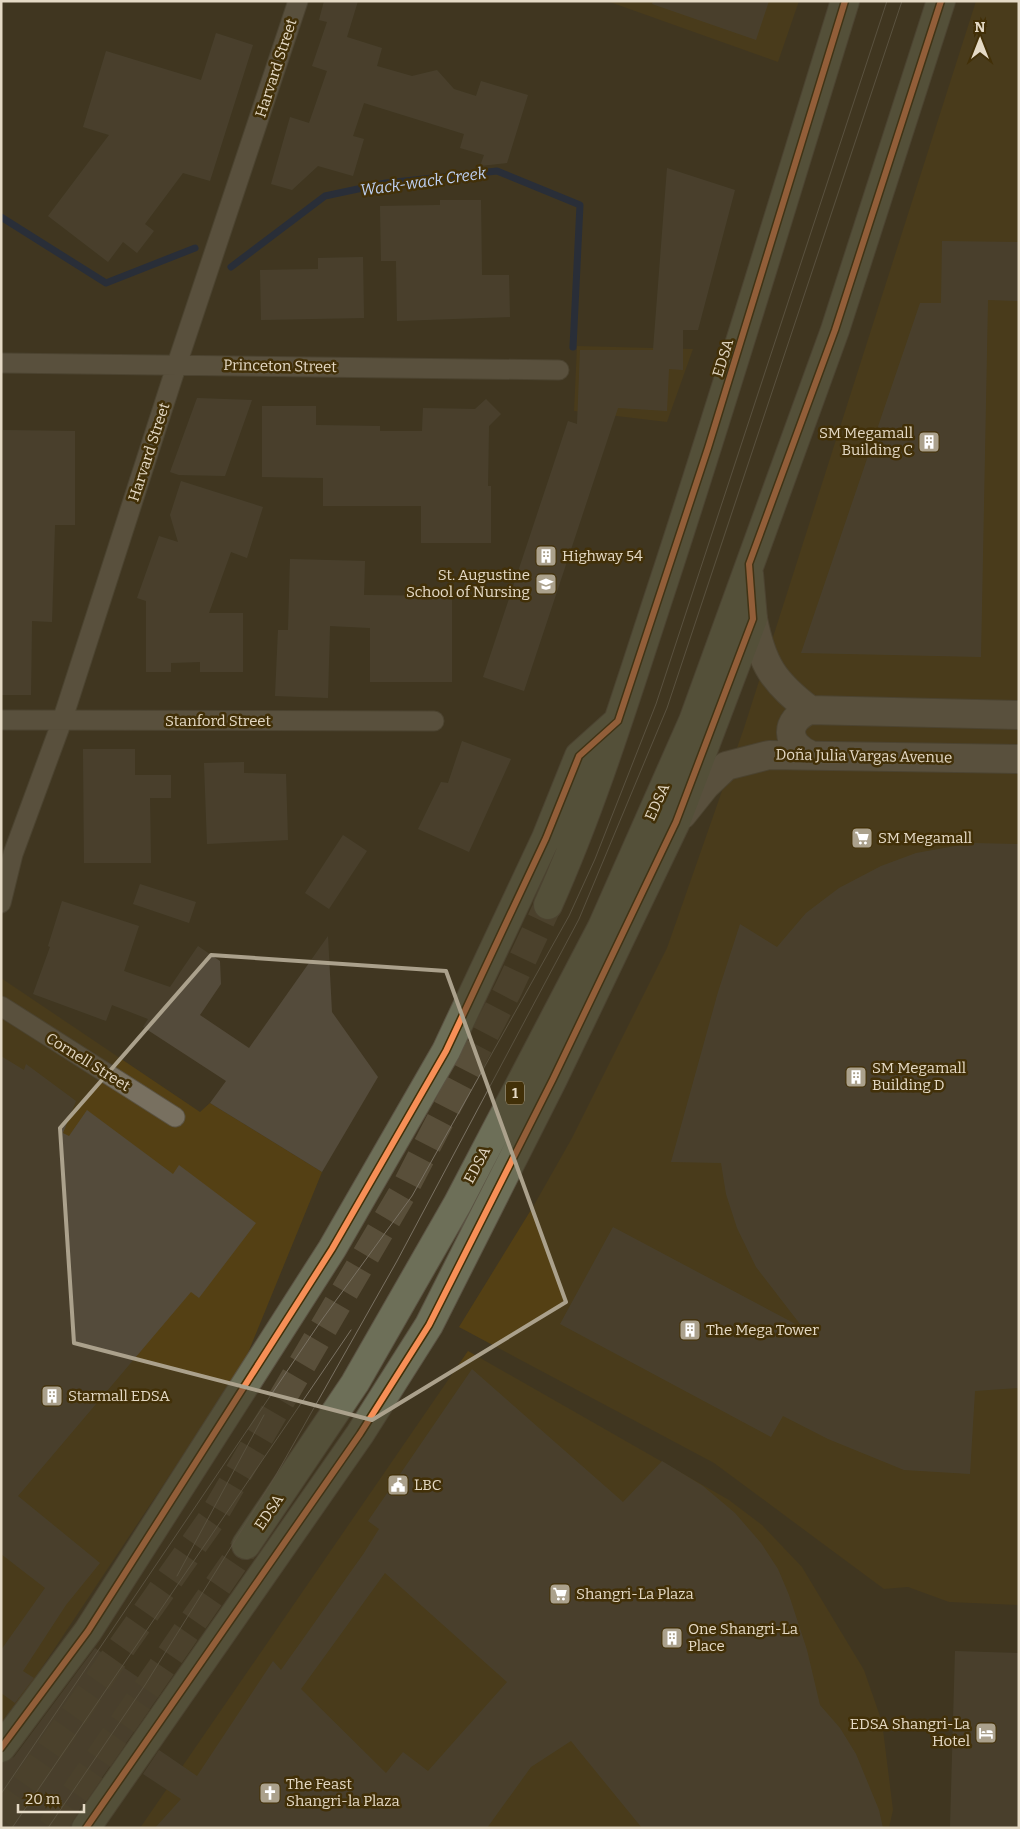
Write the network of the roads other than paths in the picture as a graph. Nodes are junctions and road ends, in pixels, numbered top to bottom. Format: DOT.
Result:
graph roads {
  1 [pos="298,1"];
  2 [pos="845,1"];
  3 [pos="941,1"];
  4 [pos="1,363"];
  5 [pos="177,364"];
  6 [pos="559,370"];
  7 [pos="749,564"];
  8 [pos="753,619"];
  9 [pos="810,710"];
  10 [pos="1019,715"];
  11 [pos="1,720"];
  12 [pos="62,721"];
  13 [pos="434,721"];
  14 [pos="618,721"];
  15 [pos="811,755"];
  16 [pos="1019,760"];
  17 [pos="676,822"];
  18 [pos="1,903"];
  19 [pos="548,905"];
  20 [pos="1,1006"];
  21 [pos="175,1117"];
  22 [pos="246,1545"];
  23 [pos="1,1748"];
  24 [pos="86,1828"];
  1 -- 5 [label="street, Harvard Street"];
  2 -- 14 [label="highway, EDSA"];
  3 -- 7 [label="highway, EDSA / 1"];
  4 -- 5 [label="street, Princeton Street"];
  5 -- 6 [label="street, Princeton Street"];
  5 -- 12 [label="street, Harvard Street"];
  7 -- 8 [label="highway, 1"];
  7 -- 22 [label="highway, EDSA / 1"];
  8 -- 9 [label="main road"];
  8 -- 17 [label="highway, 1"];
  9 -- 10 [label="main road"];
  9 -- 15 [label="main road"];
  11 -- 12 [label="street, Stanford Street"];
  12 -- 13 [label="street, Stanford Street"];
  12 -- 18 [label="street, Harvard Street"];
  14 -- 19 [label="highway, EDSA"];
  14 -- 23 [label="highway"];
  15 -- 16 [label="main road, Doña Julia Vargas Avenue"];
  15 -- 17 [label="main road, Doña Julia Vargas Avenue"];
  17 -- 24 [label="highway, 1"];
  20 -- 21 [label="street, Cornell Street"];
}
